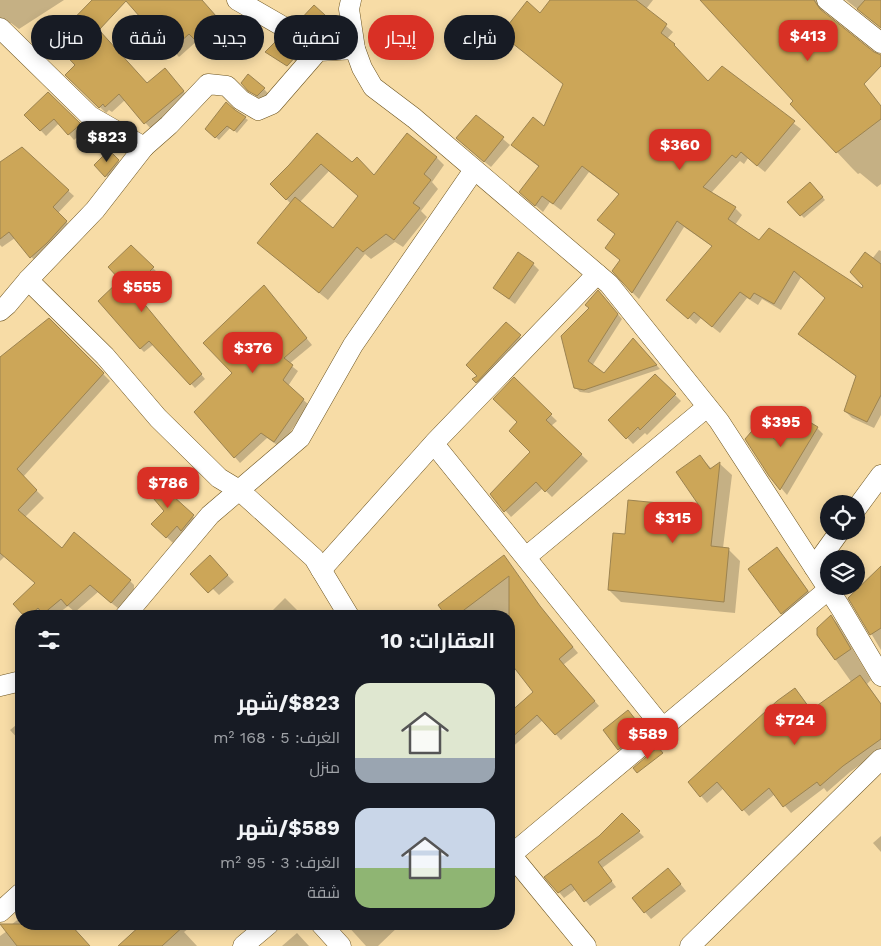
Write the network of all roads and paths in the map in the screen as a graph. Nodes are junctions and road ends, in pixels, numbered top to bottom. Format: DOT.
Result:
graph roads {
  1 [pos="237,0"];
  2 [pos="827,0"];
  3 [pos="274,21"];
  4 [pos="0,28"];
  5 [pos="881,43"];
  6 [pos="358,57"];
  7 [pos="310,60"];
  8 [pos="144,147"];
  9 [pos="474,170"];
  10 [pos="597,274"];
  11 [pos="28,280"];
  12 [pos="0,311"];
  13 [pos="707,407"];
  14 [pos="434,444"];
  15 [pos="880,477"];
  16 [pos="239,490"];
  17 [pos="865,496"];
  18 [pos="833,540"];
  19 [pos="526,557"];
  20 [pos="814,566"];
  21 [pos="321,570"];
  22 [pos="820,575"];
  23 [pos="822,595"];
  24 [pos="833,595"];
  25 [pos="130,610"];
  26 [pos="339,610"];
  27 [pos="881,676"];
  28 [pos="15,682"];
  29 [pos="0,686"];
  30 [pos="663,728"];
  31 [pos="881,759"];
  32 [pos="515,848"];
  33 [pos="515,860"];
  34 [pos="15,898"];
  35 [pos="0,912"];
  36 [pos="263,930"];
  37 [pos="326,930"];
  38 [pos="243,946"];
  39 [pos="341,946"];
  40 [pos="586,946"];
  41 [pos="690,946"];
  1 -- 3 [label="street"];
  2 -- 5 [label="street"];
  4 -- 8 [label="street"];
  6 -- 9 [label="street"];
  7 -- 8 [label="street"];
  8 -- 11 [label="street"];
  9 -- 10 [label="street"];
  9 -- 16 [label="street"];
  10 -- 13 [label="street"];
  10 -- 14 [label="street"];
  11 -- 12 [label="street"];
  11 -- 16 [label="street"];
  13 -- 19 [label="street"];
  13 -- 20 [label="street"];
  14 -- 19 [label="street"];
  14 -- 21 [label="street"];
  15 -- 17 [label="street"];
  16 -- 21 [label="street"];
  16 -- 25 [label="street"];
  18 -- 20 [label="street"];
  19 -- 30 [label="street"];
  20 -- 22 [label="street"];
  21 -- 26 [label="street"];
  23 -- 30 [label="street"];
  24 -- 27 [label="street"];
  28 -- 29 [label="street"];
  30 -- 32 [label="street"];
  31 -- 41 [label="street"];
  33 -- 40 [label="street"];
  34 -- 35 [label="street"];
  36 -- 38 [label="street"];
  37 -- 39 [label="street"];
}
